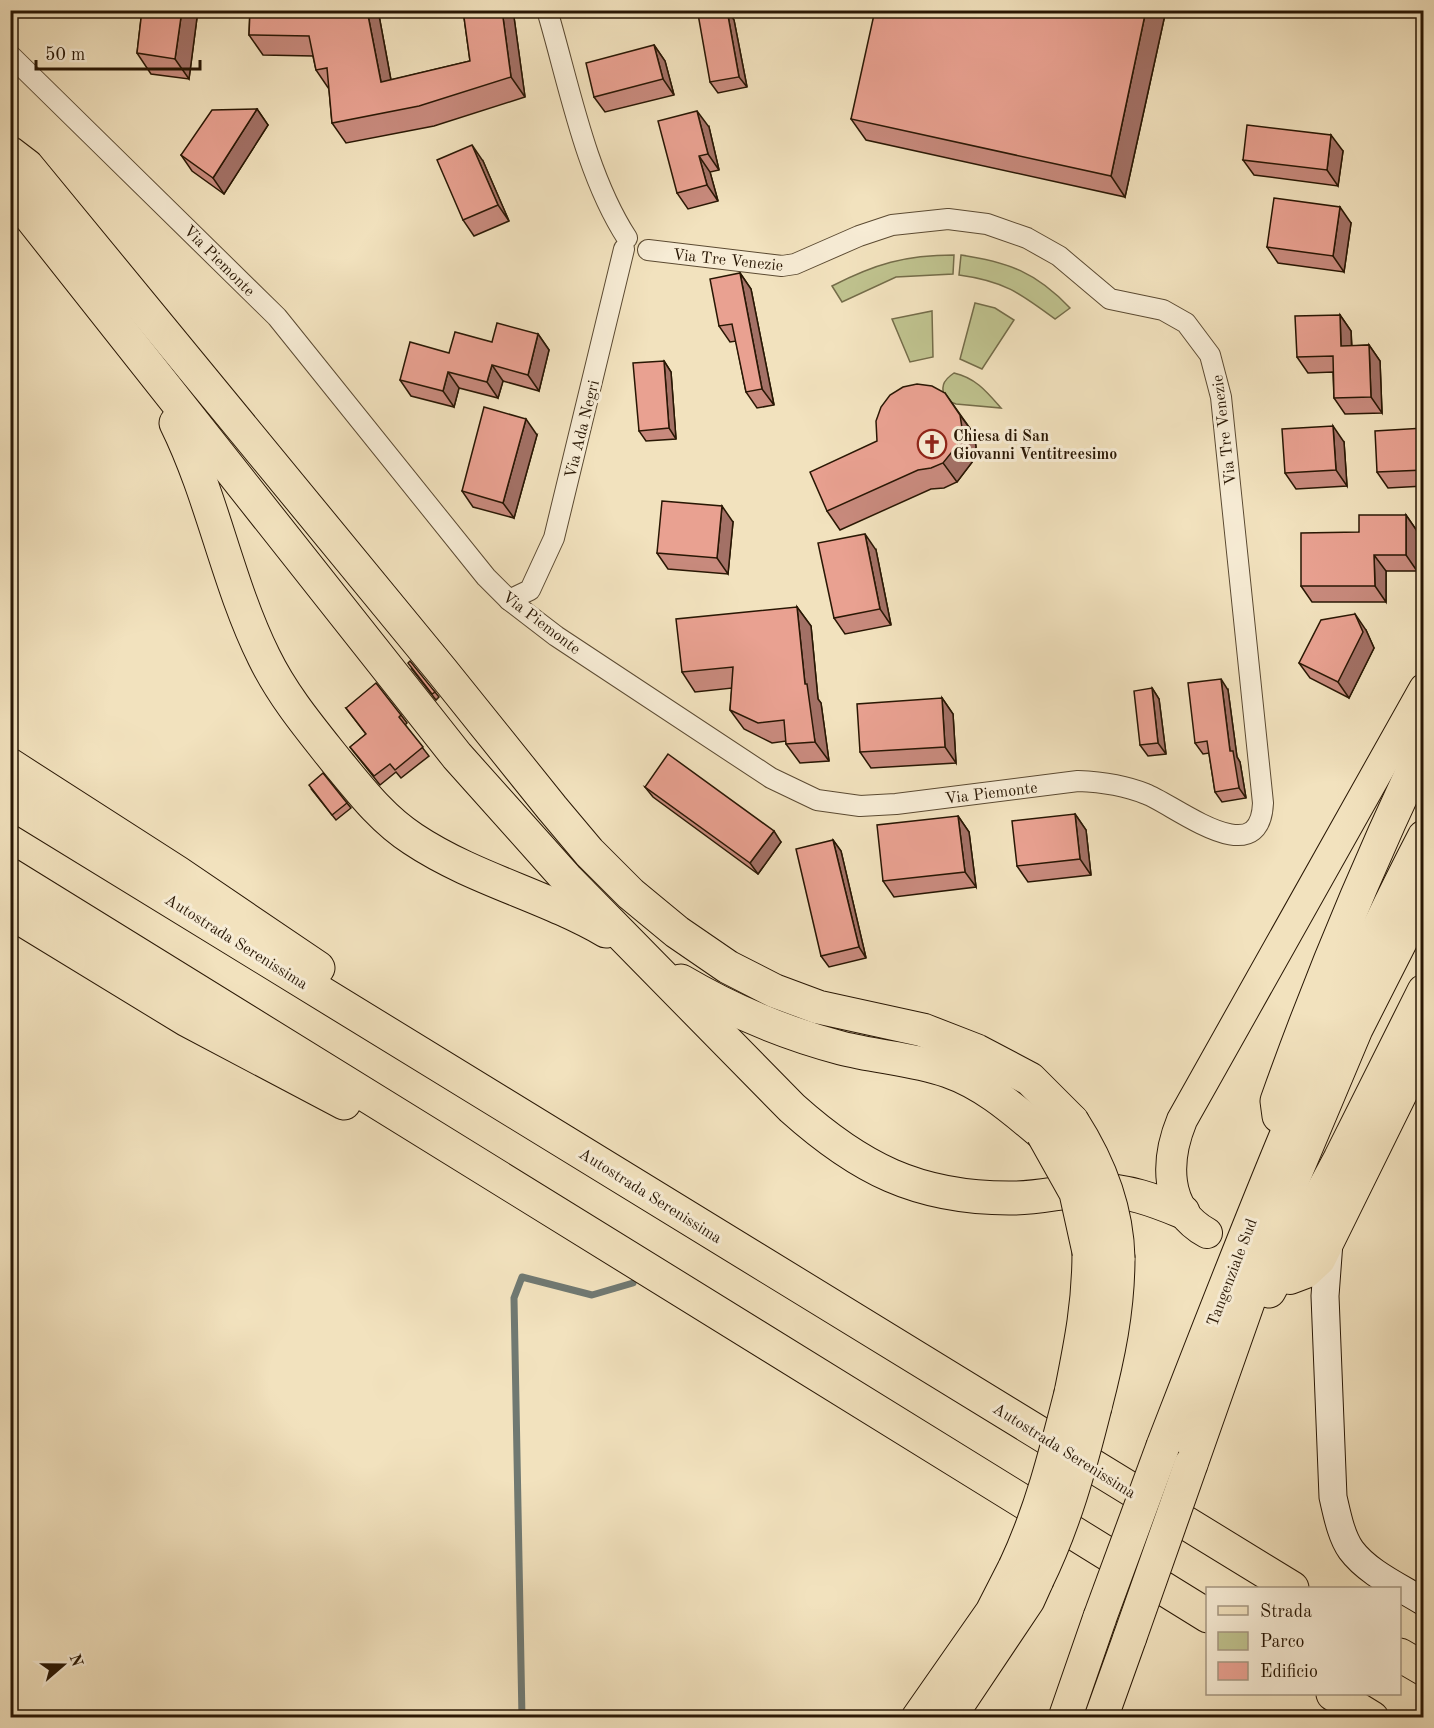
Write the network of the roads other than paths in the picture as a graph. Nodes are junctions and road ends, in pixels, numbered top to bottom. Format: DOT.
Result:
graph roads {
  1 [pos="547,10"];
  2 [pos="10,55"];
  3 [pos="10,153"];
  4 [pos="10,191"];
  5 [pos="633,249"];
  6 [pos="146,366"];
  7 [pos="509,600"];
  8 [pos="1424,689"];
  9 [pos="1424,747"];
  10 [pos="10,765"];
  11 [pos="10,802"];
  12 [pos="1254,830"];
  13 [pos="1424,837"];
  14 [pos="10,876"];
  15 [pos="1424,895"];
  16 [pos="10,912"];
  17 [pos="640,954"];
  18 [pos="1424,991"];
  19 [pos="1424,1049"];
  20 [pos="462,1079"];
  21 [pos="1057,1127"];
  22 [pos="1282,1142"];
  23 [pos="502,1179"];
  24 [pos="1195,1223"];
  25 [pos="1329,1242"];
  26 [pos="1290,1279"];
  27 [pos="1327,1323"];
  28 [pos="1206,1420"];
  29 [pos="1026,1574"];
  30 [pos="1290,1587"];
  31 [pos="1400,1587"];
  32 [pos="1401,1588"];
  33 [pos="1424,1602"];
  34 [pos="1206,1615"];
  35 [pos="1401,1656"];
  36 [pos="1424,1669"];
  37 [pos="1335,1695"];
  38 [pos="918,1718"];
  39 [pos="949,1718"];
  40 [pos="1065,1718"];
  41 [pos="1101,1718"];
  42 [pos="1372,1718"];
  1 -- 5 [label="street"];
  2 -- 7 [label="street, Via Piemonte"];
  3 -- 21 [label="highway"];
  4 -- 6 [label="highway"];
  5 -- 7 [label="street, Via Ada Negri"];
  5 -- 12 [label="street, Via Tre Venezie"];
  6 -- 17 [label="highway"];
  6 -- 17 [label="highway"];
  7 -- 12 [label="street, Via Piemonte"];
  8 -- 24 [label="main road"];
  9 -- 22 [label="highway"];
  10 -- 20 [label="highway"];
  11 -- 20 [label="highway, Autostrada Serenissima"];
  13 -- 22 [label="highway, Tangenziale Sud"];
  14 -- 23 [label="highway"];
  15 -- 28 [label="highway, Tangenziale Sud"];
  16 -- 23 [label="highway"];
  17 -- 21 [label="highway"];
  17 -- 24 [label="highway"];
  18 -- 28 [label="highway"];
  19 -- 25 [label="main road"];
  20 -- 30 [label="highway, Autostrada Serenissima"];
  21 -- 29 [label="highway, bridge"];
  22 -- 40 [label="highway, Tangenziale Sud, bridge"];
  23 -- 34 [label="highway"];
  25 -- 26 [label="main road"];
  25 -- 27 [label="street"];
  26 -- 27 [label="street"];
  27 -- 31 [label="street"];
  28 -- 41 [label="highway, Tangenziale Sud, bridge"];
  29 -- 38 [label="highway"];
  29 -- 39 [label="highway"];
  32 -- 33 [label="street"];
  35 -- 36 [label="highway"];
  37 -- 42 [label="highway"];
}
